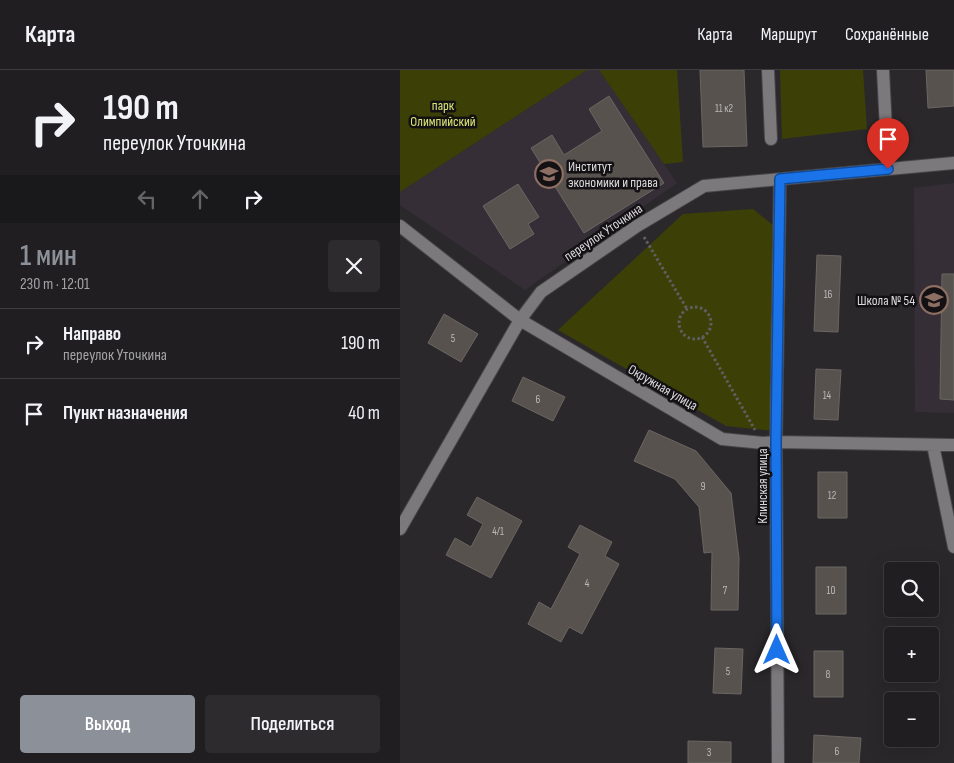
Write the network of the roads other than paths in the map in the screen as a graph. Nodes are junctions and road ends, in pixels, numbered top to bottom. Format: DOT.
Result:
graph roads {
  1 [pos="768,70"];
  2 [pos="883,70"];
  3 [pos="771,139"];
  4 [pos="954,163"];
  5 [pos="888,169"];
  6 [pos="780,179"];
  7 [pos="400,226"];
  8 [pos="520,320"];
  9 [pos="776,442"];
  10 [pos="934,445"];
  11 [pos="954,445"];
  12 [pos="400,529"];
  13 [pos="954,547"];
  14 [pos="778,763"];
  1 -- 3 [label="street"];
  2 -- 5 [label="street"];
  4 -- 5 [label="street, переулок Уточкина"];
  5 -- 6 [label="street, переулок Уточкина"];
  6 -- 8 [label="street, переулок Уточкина"];
  6 -- 9 [label="street, Клинская улица"];
  7 -- 8 [label="street, Окружная улица"];
  8 -- 9 [label="street, Окружная улица"];
  8 -- 12 [label="street, переулок Уточкина"];
  9 -- 10 [label="street, Окружная улица"];
  9 -- 14 [label="street, Клинская улица"];
  10 -- 11 [label="street, Окружная улица"];
  10 -- 13 [label="street"];
}
